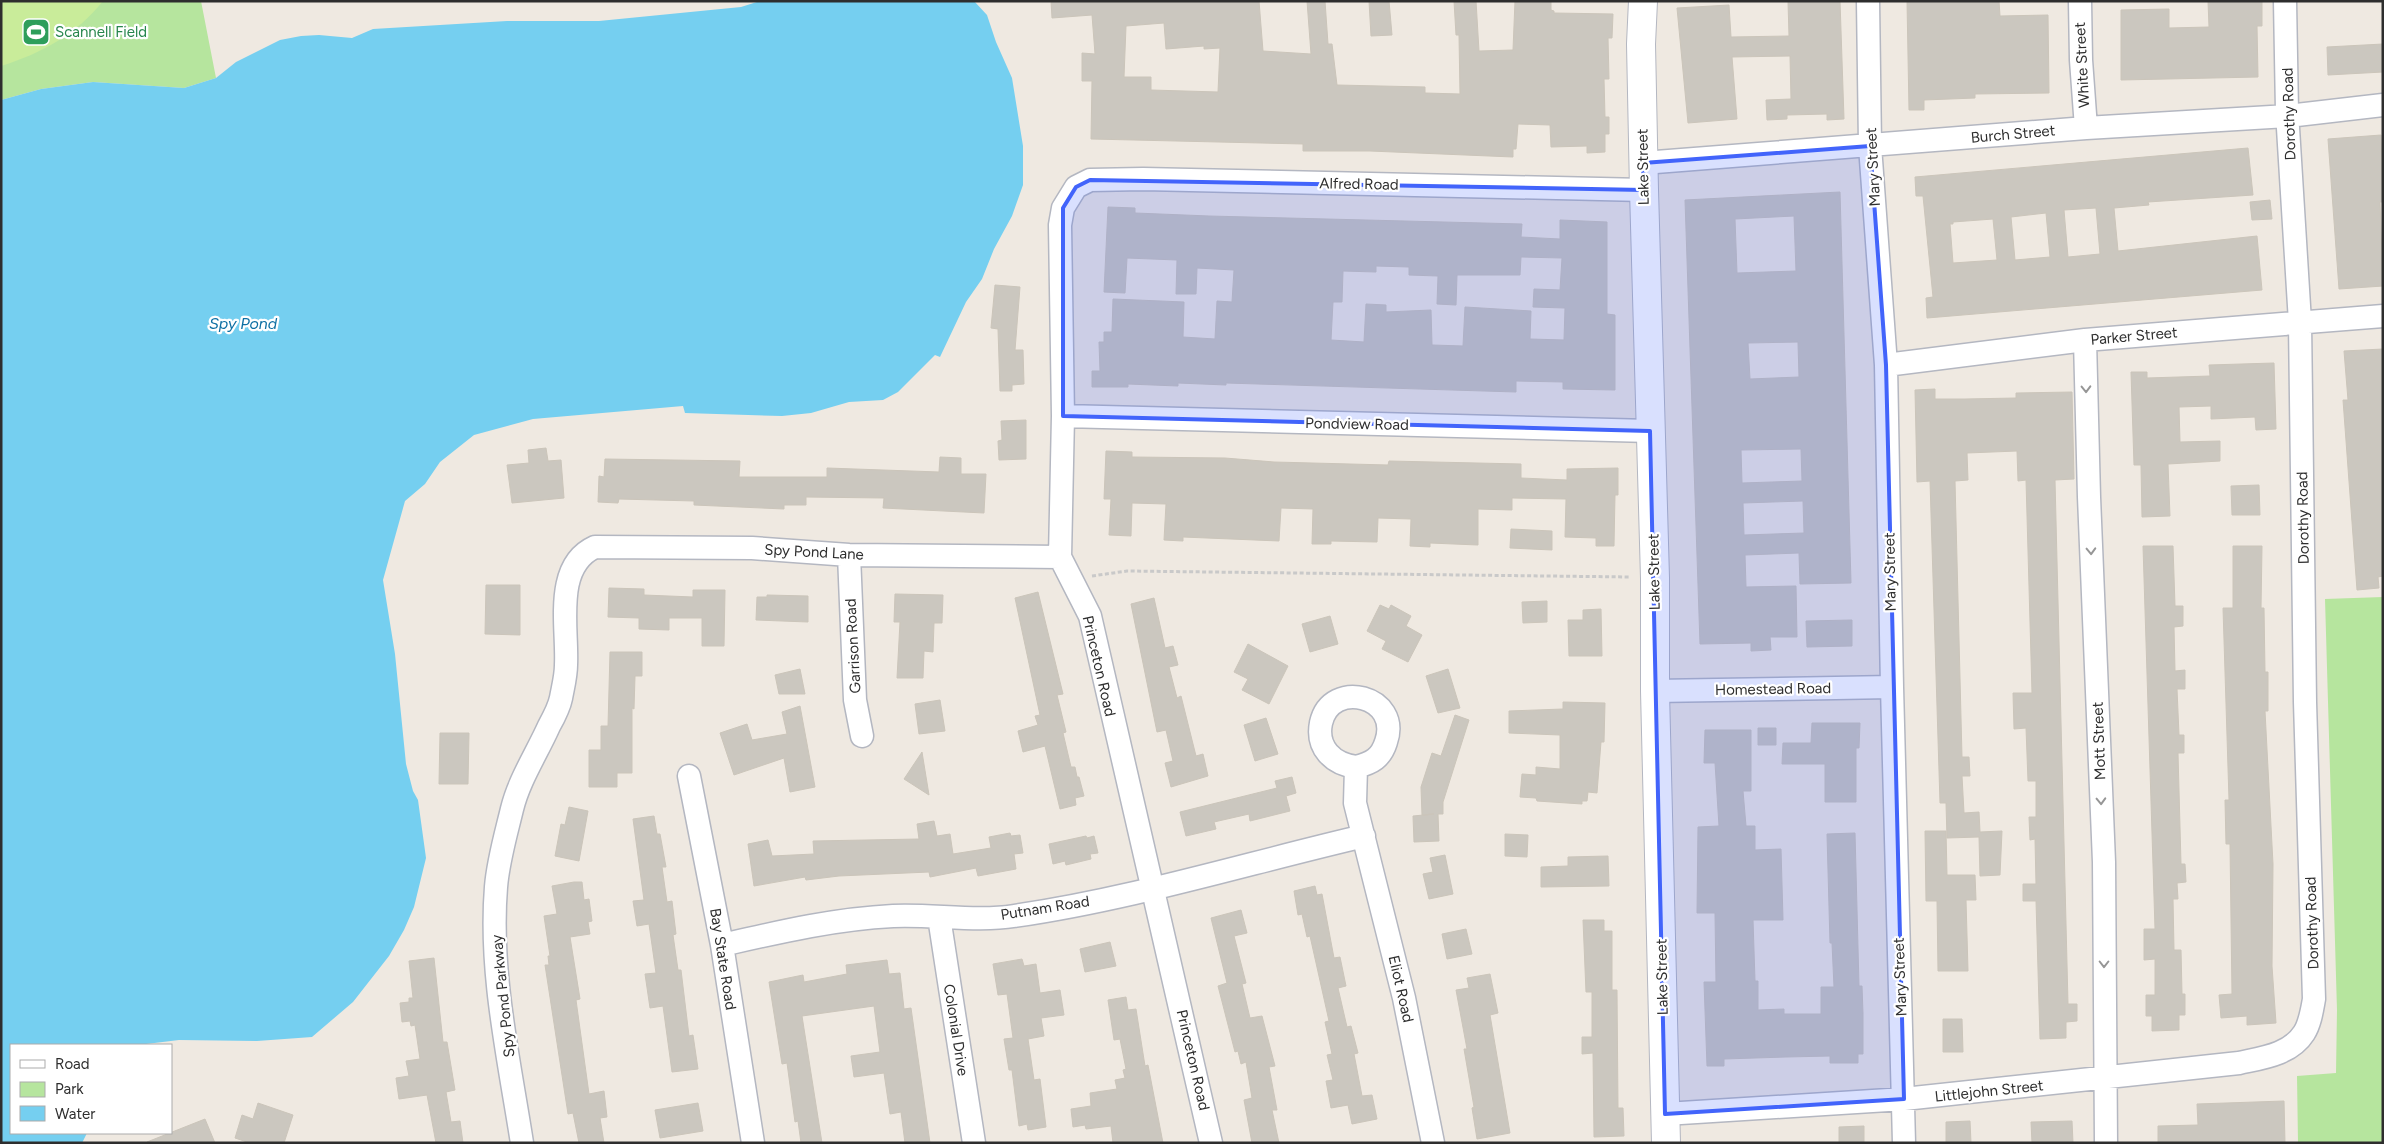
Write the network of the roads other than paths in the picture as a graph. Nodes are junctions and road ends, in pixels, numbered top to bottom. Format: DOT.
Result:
graph roads {
  1 [pos="1644,1"];
  2 [pos="1868,1"];
  3 [pos="2080,1"];
  4 [pos="2286,1"];
  5 [pos="2383,105"];
  6 [pos="2288,116"];
  7 [pos="2086,128"];
  8 [pos="1870,146"];
  9 [pos="1643,163"];
  10 [pos="1076,187"];
  11 [pos="1644,190"];
  12 [pos="2383,316"];
  13 [pos="2300,322"];
  14 [pos="2085,340"];
  15 [pos="1886,365"];
  16 [pos="1063,416"];
  17 [pos="1650,430"];
  18 [pos="849,555"];
  19 [pos="1060,557"];
  20 [pos="575,563"];
  21 [pos="1892,687"];
  22 [pos="1655,691"];
  23 [pos="862,736"];
  24 [pos="1356,767"];
  25 [pos="689,776"];
  26 [pos="1364,836"];
  27 [pos="1152,888"];
  28 [pos="939,917"];
  29 [pos="722,945"];
  30 [pos="2304,1034"];
  31 [pos="2104,1079"];
  32 [pos="1904,1099"];
  33 [pos="1666,1114"];
  34 [pos="522,1143"];
  35 [pos="752,1143"];
  36 [pos="974,1143"];
  37 [pos="1211,1143"];
  38 [pos="1433,1143"];
  39 [pos="1666,1143"];
  40 [pos="1904,1143"];
  41 [pos="2106,1143"];
  1 -- 9 [label="main road, Lake Street"];
  2 -- 8 [label="street, Mary Street"];
  3 -- 7 [label="street, White Street"];
  4 -- 6 [label="street, Dorothy Road"];
  5 -- 6 [label="street, Burch Street"];
  6 -- 7 [label="street, Burch Street"];
  6 -- 13 [label="street, Dorothy Road"];
  7 -- 8 [label="street, Burch Street"];
  8 -- 9 [label="street, Burch Street"];
  8 -- 15 [label="street, Mary Street"];
  9 -- 11 [label="main road, Lake Street"];
  10 -- 11 [label="street, Alfred Road"];
  10 -- 16 [label="street, Princeton Road"];
  11 -- 17 [label="main road, Lake Street"];
  12 -- 13 [label="street, Parker Street"];
  13 -- 14 [label="street, Parker Street"];
  13 -- 30 [label="street, Dorothy Road"];
  14 -- 15 [label="street, Parker Street"];
  14 -- 31 [label="street, Mott Street, one-way"];
  15 -- 21 [label="street, Mary Street"];
  16 -- 17 [label="street, Pondview Road"];
  16 -- 19 [label="street, Princeton Road"];
  17 -- 22 [label="main road, Lake Street"];
  18 -- 19 [label="street, Spy Pond Lane"];
  18 -- 20 [label="street, Spy Pond Lane"];
  18 -- 23 [label="street, Garrison Road"];
  19 -- 27 [label="street, Princeton Road"];
  20 -- 34 [label="street, Spy Pond Parkway"];
  21 -- 22 [label="street, Homestead Road"];
  21 -- 32 [label="street, Mary Street"];
  22 -- 33 [label="main road, Lake Street"];
  24 -- 26 [label="street, Eliot Road"];
  25 -- 29 [label="street, Bay State Road"];
  26 -- 27 [label="street, Putnam Road"];
  26 -- 38 [label="street, Eliot Road"];
  27 -- 28 [label="street, Putnam Road"];
  27 -- 37 [label="street, Princeton Road"];
  28 -- 29 [label="street, Putnam Road"];
  28 -- 36 [label="street, Colonial Drive"];
  29 -- 35 [label="street, Bay State Road"];
  30 -- 31 [label="street, Littlejohn Street"];
  31 -- 32 [label="street, Littlejohn Street"];
  31 -- 41 [label="street, Mott Street"];
  32 -- 33 [label="street, Littlejohn Street"];
  32 -- 40 [label="street, Mary Street"];
  33 -- 39 [label="main road, Lake Street"];
}
